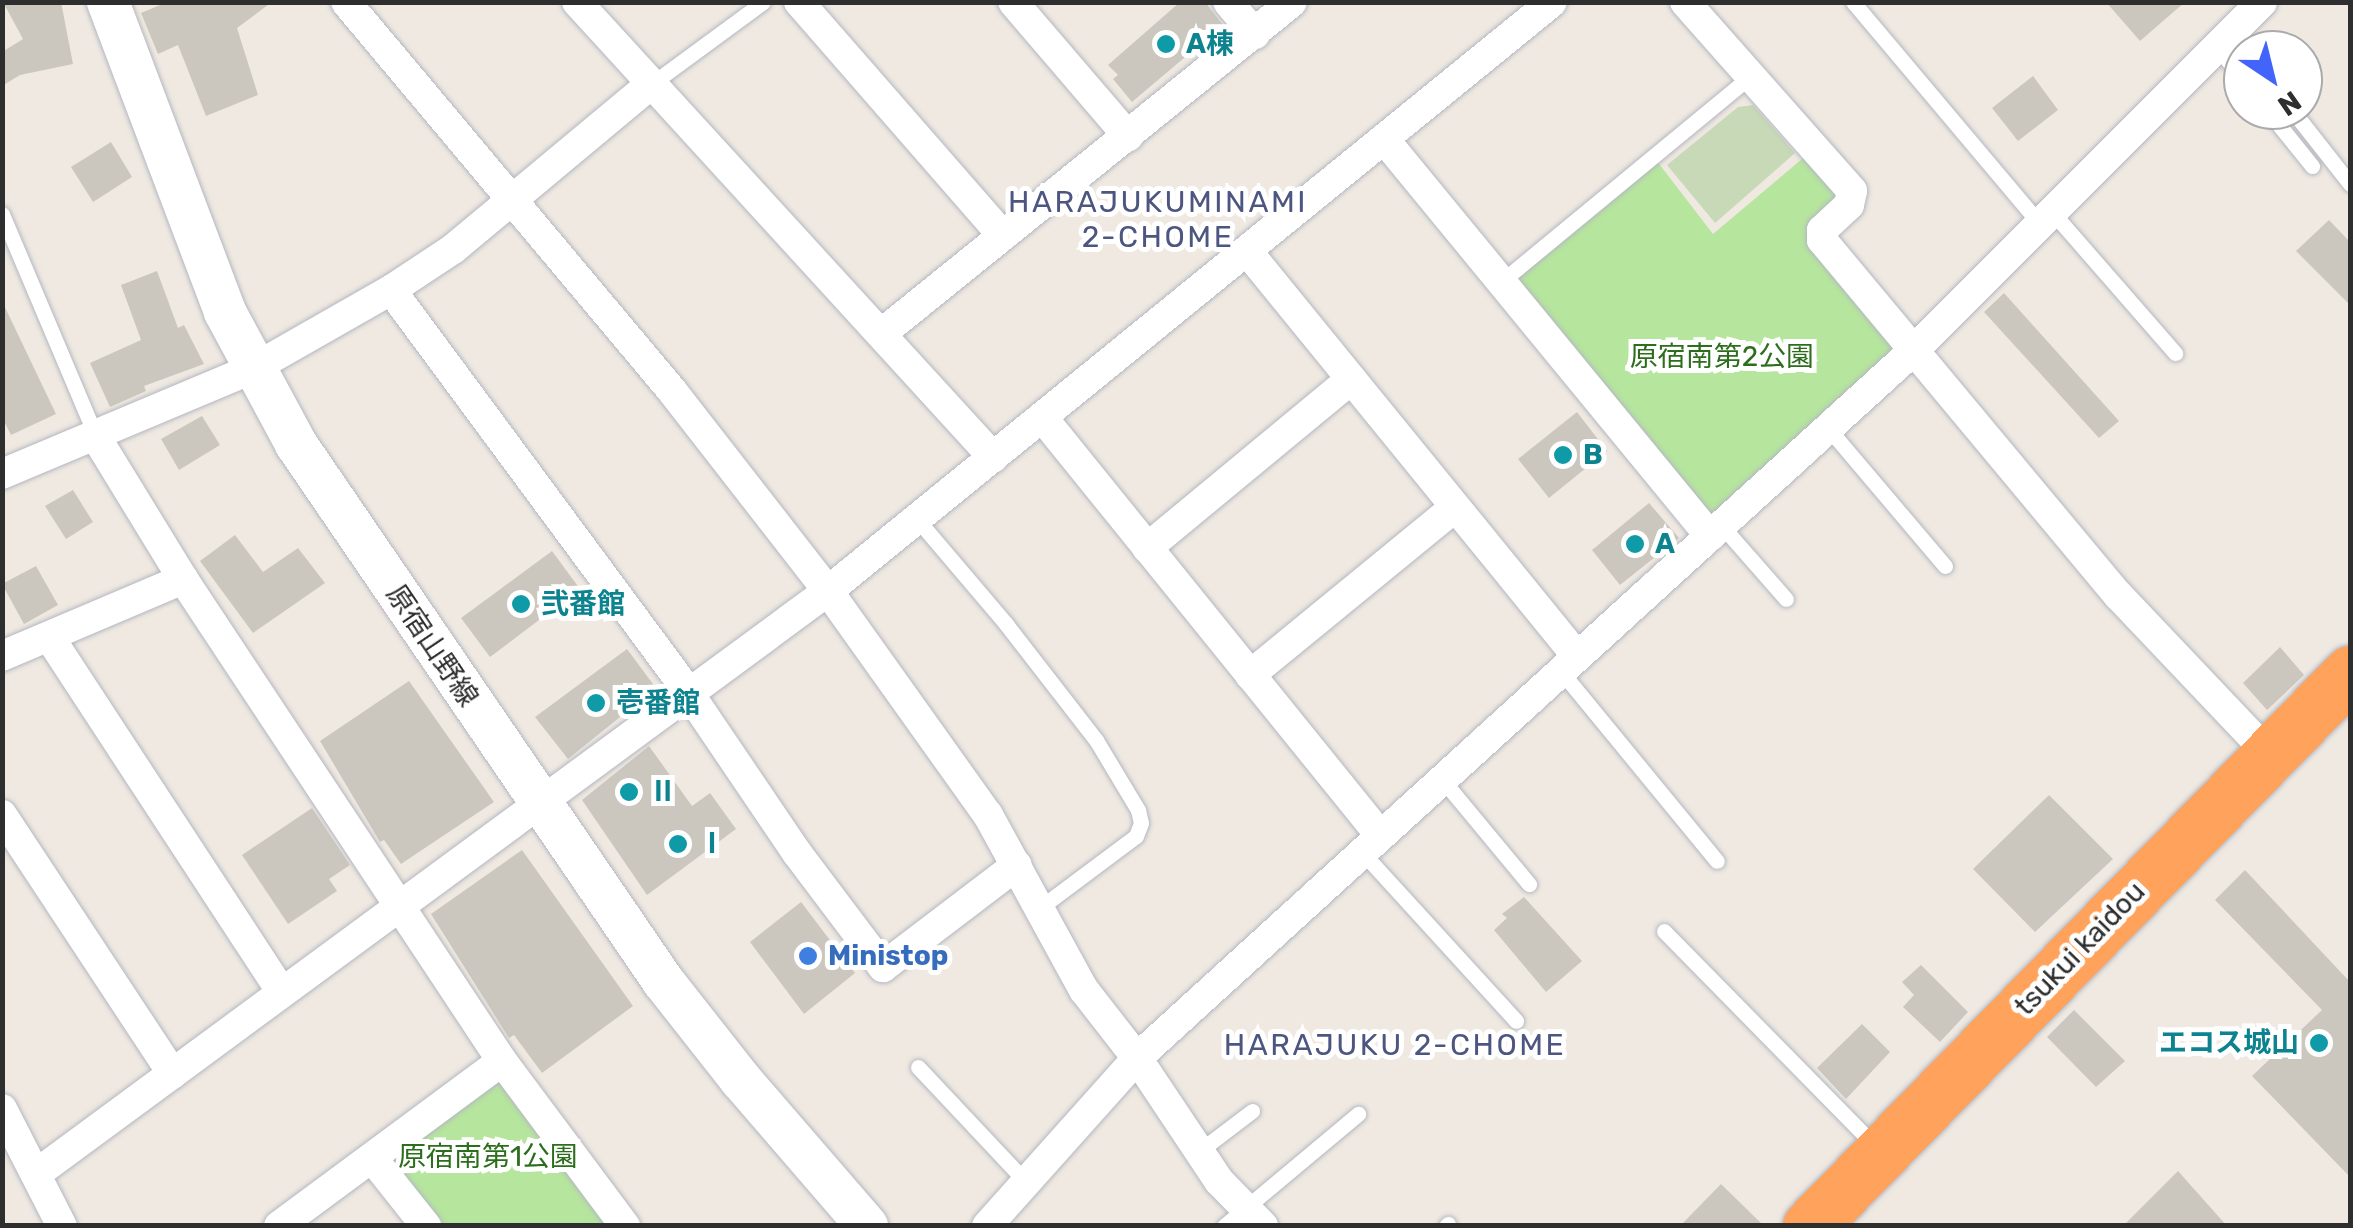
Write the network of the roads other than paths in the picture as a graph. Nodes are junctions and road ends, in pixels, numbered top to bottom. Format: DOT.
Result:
graph roads {
  1 [pos="108,2"];
  2 [pos="346,2"];
  3 [pos="577,2"];
  4 [pos="763,2"];
  5 [pos="799,2"];
  6 [pos="1013,2"];
  7 [pos="1228,2"];
  8 [pos="1292,2"];
  9 [pos="1552,2"];
  10 [pos="1685,2"];
  11 [pos="1853,2"];
  12 [pos="2236,26"];
  13 [pos="1255,34"];
  14 [pos="1751,76"];
  15 [pos="650,85"];
  16 [pos="2284,130"];
  17 [pos="2308,130"];
  18 [pos="1128,136"];
  19 [pos="1384,139"];
  20 [pos="2312,166"];
  21 [pos="2350,184"];
  22 [pos="510,202"];
  23 [pos="2,214"];
  24 [pos="2047,219"];
  25 [pos="1002,236"];
  26 [pos="1247,251"];
  27 [pos="1502,281"];
  28 [pos="391,290"];
  29 [pos="882,334"];
  30 [pos="1912,350"];
  31 [pos="2175,352"];
  32 [pos="254,368"];
  33 [pos="1352,379"];
  34 [pos="1042,418"];
  35 [pos="1828,428"];
  36 [pos="96,437"];
  37 [pos="994,457"];
  38 [pos="2,474"];
  39 [pos="1456,507"];
  40 [pos="917,520"];
  41 [pos="1716,531"];
  42 [pos="1147,548"];
  43 [pos="1945,566"];
  44 [pos="183,579"];
  45 [pos="828,590"];
  46 [pos="1786,599"];
  47 [pos="50,638"];
  48 [pos="2,656"];
  49 [pos="1568,663"];
  50 [pos="2350,673"];
  51 [pos="1250,675"];
  52 [pos="688,692"];
  53 [pos="2270,754"];
  54 [pos="1441,778"];
  55 [pos="538,804"];
  56 [pos="2,815"];
  57 [pos="1370,843"];
  58 [pos="1717,861"];
  59 [pos="1017,866"];
  60 [pos="1529,884"];
  61 [pos="400,904"];
  62 [pos="1041,906"];
  63 [pos="1664,930"];
  64 [pos="281,992"];
  65 [pos="1516,1021"];
  66 [pos="1137,1058"];
  67 [pos="502,1061"];
  68 [pos="918,1067"];
  69 [pos="173,1074"];
  70 [pos="2,1109"];
  71 [pos="1252,1111"];
  72 [pos="1358,1114"];
  73 [pos="1880,1151"];
  74 [pos="1198,1152"];
  75 [pos="372,1158"];
  76 [pos="36,1174"];
  77 [pos="1027,1183"];
  78 [pos="1244,1220"];
  79 [pos="62,1226"];
  80 [pos="280,1226"];
  81 [pos="426,1226"];
  82 [pos="624,1226"];
  83 [pos="866,1226"];
  84 [pos="987,1226"];
  85 [pos="1810,1226"];
  1 -- 32 [label="street, 原宿山野線"];
  2 -- 22 [label="street"];
  3 -- 15 [label="street"];
  4 -- 15 [label="lane"];
  5 -- 25 [label="street"];
  6 -- 18 [label="street"];
  7 -- 13 [label="street"];
  8 -- 13 [label="street"];
  9 -- 19 [label="street"];
  10 -- 14 [label="street"];
  11 -- 24 [label="lane"];
  12 -- 24 [label="street"];
  13 -- 18 [label="street"];
  14 -- 27 [label="lane"];
  14 -- 30 [label="street"];
  15 -- 22 [label="street"];
  15 -- 29 [label="street"];
  16 -- 20 [label="lane"];
  17 -- 21 [label="lane"];
  18 -- 25 [label="street"];
  19 -- 26 [label="street"];
  19 -- 27 [label="street"];
  22 -- 28 [label="street"];
  22 -- 45 [label="street"];
  23 -- 36 [label="lane"];
  24 -- 30 [label="street"];
  24 -- 31 [label="lane"];
  25 -- 29 [label="street"];
  26 -- 33 [label="street"];
  26 -- 34 [label="street"];
  27 -- 41 [label="street"];
  28 -- 32 [label="street"];
  28 -- 52 [label="street"];
  29 -- 37 [label="street"];
  30 -- 35 [label="street"];
  30 -- 53 [label="street"];
  32 -- 36 [label="street"];
  32 -- 55 [label="street, 原宿山野線"];
  33 -- 39 [label="street"];
  33 -- 42 [label="street"];
  34 -- 37 [label="street"];
  34 -- 42 [label="street"];
  35 -- 41 [label="street"];
  35 -- 43 [label="lane"];
  36 -- 38 [label="street"];
  36 -- 44 [label="street"];
  37 -- 40 [label="street"];
  39 -- 49 [label="street"];
  39 -- 51 [label="street"];
  40 -- 45 [label="street"];
  40 -- 62 [label="lane"];
  41 -- 46 [label="lane"];
  41 -- 49 [label="street"];
  42 -- 51 [label="street"];
  44 -- 47 [label="street"];
  44 -- 61 [label="street"];
  45 -- 52 [label="street"];
  45 -- 59 [label="street"];
  47 -- 48 [label="street"];
  47 -- 64 [label="street"];
  49 -- 54 [label="street"];
  49 -- 58 [label="lane"];
  50 -- 53 [label="highway, tsukui kaidou"];
  51 -- 57 [label="street"];
  52 -- 55 [label="street"];
  52 -- 59 [label="street"];
  53 -- 73 [label="highway, tsukui kaidou"];
  54 -- 57 [label="street"];
  54 -- 60 [label="lane"];
  55 -- 61 [label="street"];
  55 -- 83 [label="street, 原宿山野線"];
  56 -- 69 [label="street"];
  57 -- 65 [label="lane"];
  57 -- 66 [label="street"];
  59 -- 62 [label="street"];
  61 -- 64 [label="street"];
  61 -- 67 [label="street"];
  62 -- 66 [label="street"];
  63 -- 73 [label="lane"];
  64 -- 69 [label="street"];
  66 -- 74 [label="street"];
  66 -- 77 [label="street"];
  67 -- 75 [label="street"];
  67 -- 82 [label="street"];
  68 -- 77 [label="lane"];
  69 -- 76 [label="street"];
  70 -- 76 [label="street"];
  71 -- 74 [label="lane"];
  72 -- 78 [label="lane"];
  73 -- 85 [label="highway, tsukui kaidou"];
  74 -- 78 [label="street"];
  75 -- 80 [label="street"];
  75 -- 81 [label="street"];
  76 -- 79 [label="street"];
  77 -- 84 [label="street"];
}
